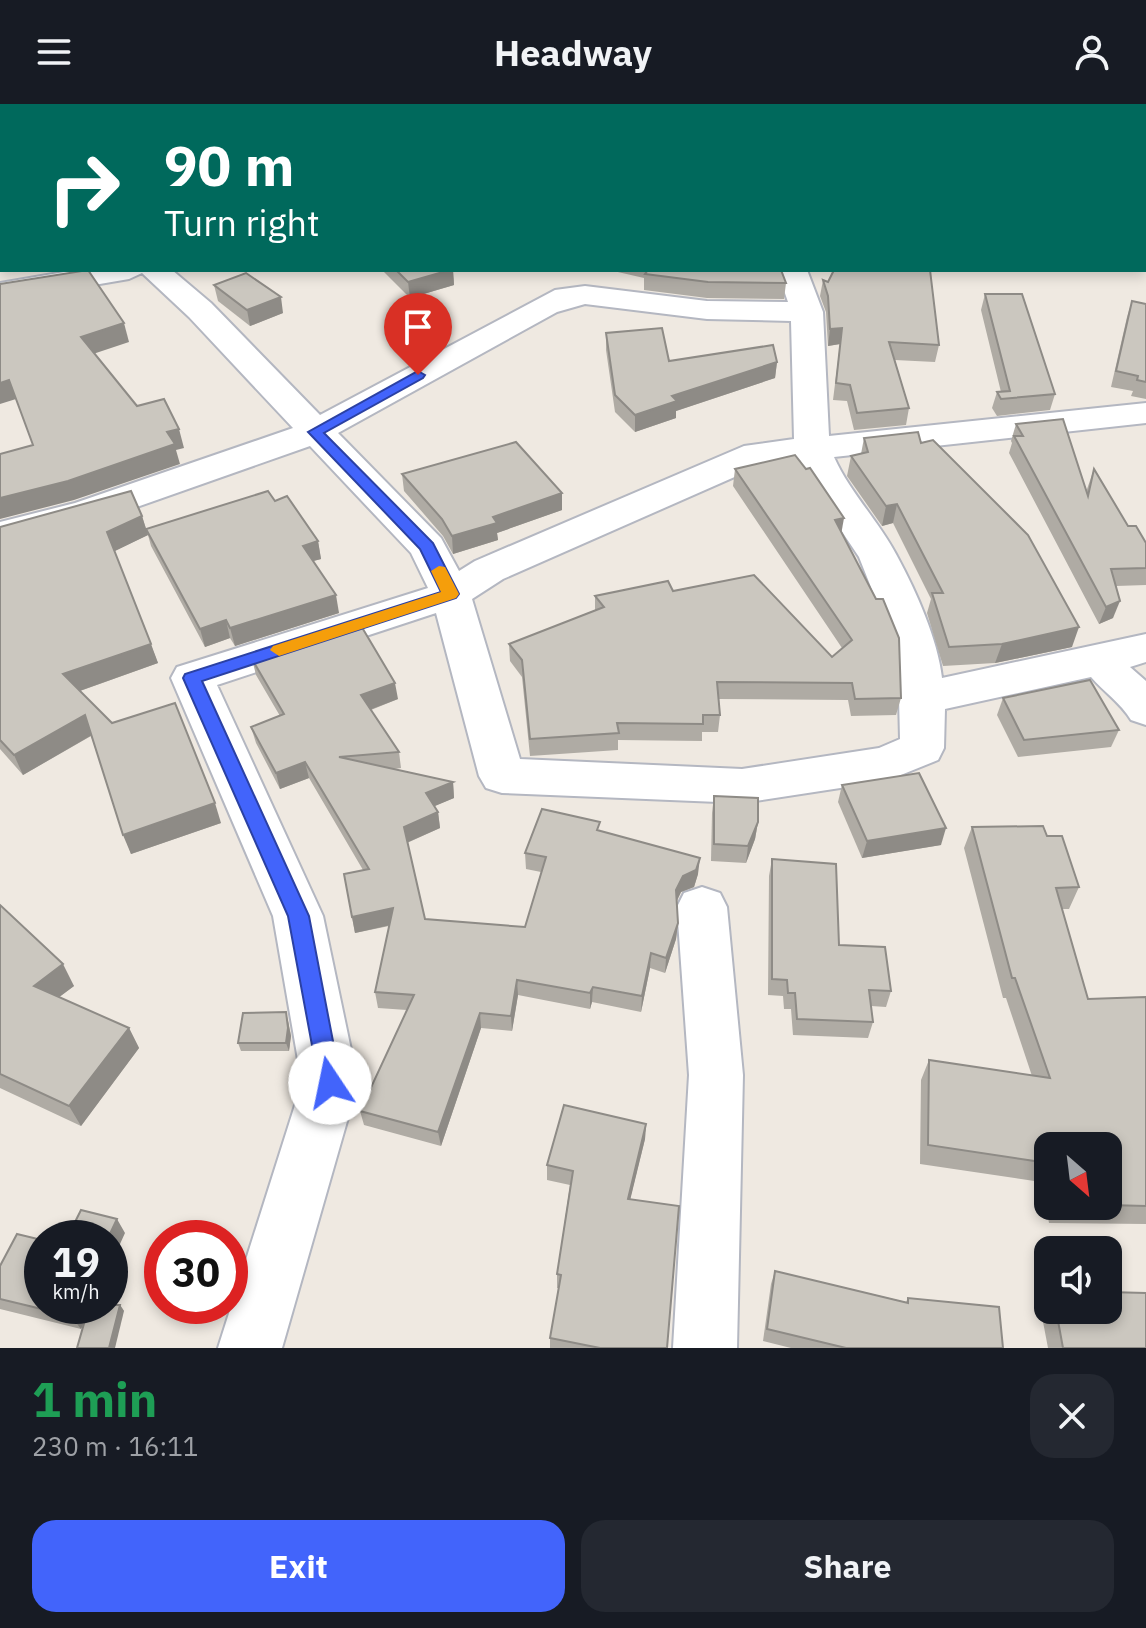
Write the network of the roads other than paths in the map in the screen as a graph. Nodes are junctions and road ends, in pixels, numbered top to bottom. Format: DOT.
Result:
graph roads {
  1 [pos="117,272"];
  2 [pos="156,272"];
  3 [pos="793,272"];
  4 [pos="0,292"];
  5 [pos="807,312"];
  6 [pos="1146,413"];
  7 [pos="315,432"];
  8 [pos="812,448"];
  9 [pos="0,534"];
  10 [pos="451,594"];
  11 [pos="1146,648"];
  12 [pos="1100,660"];
  13 [pos="923,698"];
  14 [pos="1146,709"];
  15 [pos="702,907"];
  16 [pos="250,1348"];
  17 [pos="705,1348"];
  1 -- 4 [label="street"];
  2 -- 7 [label="street"];
  3 -- 5 [label="street"];
  5 -- 7 [label="street"];
  5 -- 8 [label="street"];
  6 -- 8 [label="street"];
  7 -- 9 [label="street"];
  7 -- 10 [label="street"];
  8 -- 10 [label="street"];
  8 -- 13 [label="street"];
  10 -- 13 [label="street"];
  10 -- 16 [label="street"];
  11 -- 12 [label="street"];
  12 -- 13 [label="street"];
  12 -- 14 [label="street"];
  15 -- 17 [label="street"];
}
